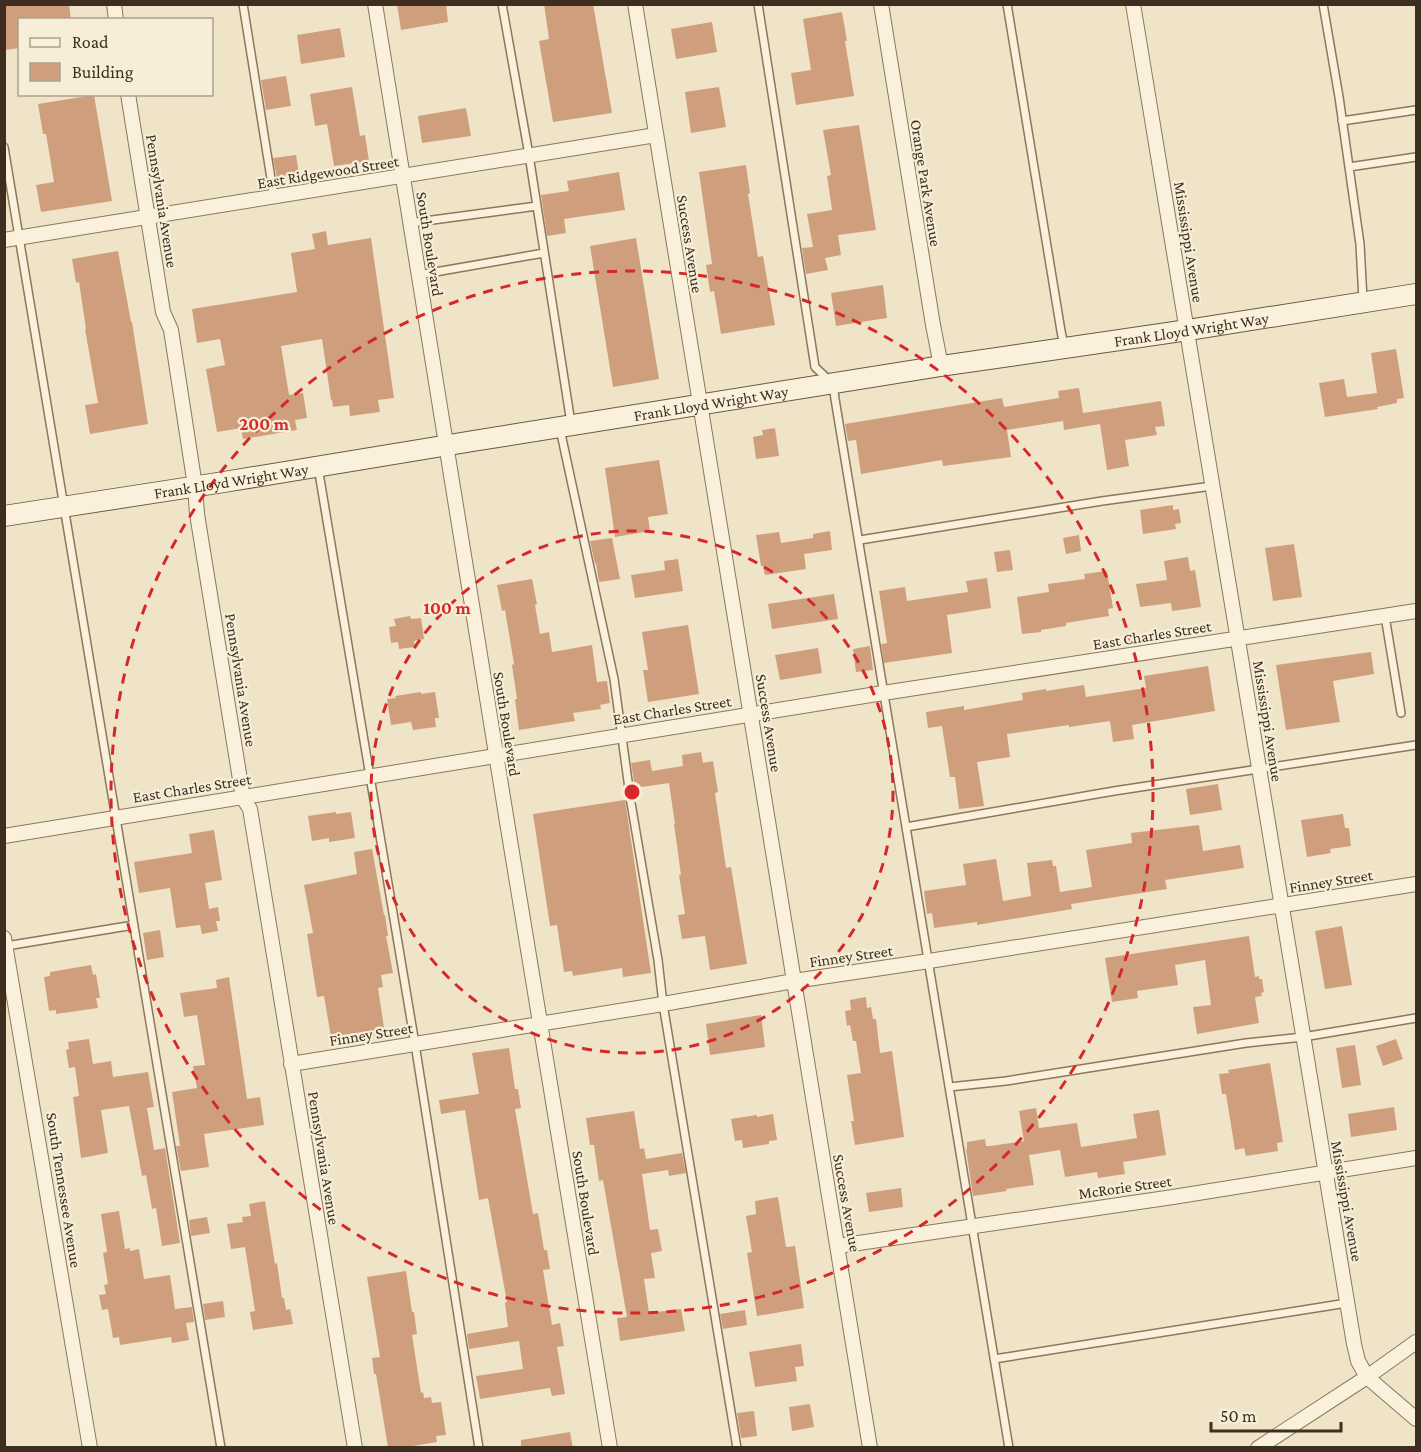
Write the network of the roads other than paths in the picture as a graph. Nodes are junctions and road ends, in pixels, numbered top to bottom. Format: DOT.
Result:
graph roads {
  1 [pos="243,4"];
  2 [pos="375,4"];
  3 [pos="502,4"];
  4 [pos="634,4"];
  5 [pos="758,4"];
  6 [pos="881,4"];
  7 [pos="1007,4"];
  8 [pos="1133,4"];
  9 [pos="1323,4"];
  10 [pos="128,96"];
  11 [pos="1416,110"];
  12 [pos="1342,121"];
  13 [pos="656,135"];
  14 [pos="4,147"];
  15 [pos="529,155"];
  16 [pos="1416,157"];
  17 [pos="1349,167"];
  18 [pos="403,177"];
  19 [pos="274,197"];
  20 [pos="537,206"];
  21 [pos="148,217"];
  22 [pos="410,223"];
  23 [pos="19,238"];
  24 [pos="4,240"];
  25 [pos="544,253"];
  26 [pos="418,275"];
  27 [pos="1416,294"];
  28 [pos="1363,302"];
  29 [pos="1188,330"];
  30 [pos="1065,348"];
  31 [pos="941,366"];
  32 [pos="833,384"];
  33 [pos="700,405"];
  34 [pos="565,426"];
  35 [pos="446,446"];
  36 [pos="318,466"];
  37 [pos="195,486"];
  38 [pos="1212,486"];
  39 [pos="64,506"];
  40 [pos="4,516"];
  41 [pos="860,540"];
  42 [pos="1416,611"];
  43 [pos="1385,616"];
  44 [pos="1238,638"];
  45 [pos="883,693"];
  46 [pos="1401,713"];
  47 [pos="750,714"];
  48 [pos="622,735"];
  49 [pos="1416,745"];
  50 [pos="496,757"];
  51 [pos="1260,770"];
  52 [pos="370,776"];
  53 [pos="243,798"];
  54 [pos="117,817"];
  55 [pos="906,827"];
  56 [pos="4,836"];
  57 [pos="1416,885"];
  58 [pos="1281,906"];
  59 [pos="135,926"];
  60 [pos="5,942"];
  61 [pos="929,961"];
  62 [pos="794,981"];
  63 [pos="663,1004"];
  64 [pos="1416,1018"];
  65 [pos="540,1024"];
  66 [pos="1303,1037"];
  67 [pos="415,1044"];
  68 [pos="291,1064"];
  69 [pos="949,1087"];
  70 [pos="1416,1158"];
  71 [pos="1325,1173"];
  72 [pos="972,1226"];
  73 [pos="838,1246"];
  74 [pos="1348,1303"];
  75 [pos="1416,1342"];
  76 [pos="994,1359"];
  77 [pos="1367,1377"];
  78 [pos="1416,1419"];
  79 [pos="1262,1447"];
  80 [pos="90,1448"];
  81 [pos="221,1448"];
  82 [pos="355,1448"];
  83 [pos="479,1448"];
  84 [pos="610,1448"];
  85 [pos="737,1448"];
  86 [pos="870,1448"];
  87 [pos="1009,1448"];
  1 -- 19 [label="lane"];
  2 -- 18 [label="street, South Boulevard"];
  3 -- 15 [label="lane"];
  4 -- 13 [label="street, Success Avenue"];
  5 -- 32 [label="lane"];
  6 -- 31 [label="street, Orange Park Avenue"];
  7 -- 30 [label="lane"];
  8 -- 29 [label="street, Mississippi Avenue"];
  9 -- 12 [label="lane"];
  10 -- 21 [label="street, Pennsylvania Avenue"];
  11 -- 12 [label="lane"];
  12 -- 17 [label="lane"];
  13 -- 15 [label="street, East Ridgewood Street"];
  13 -- 33 [label="street, Success Avenue"];
  14 -- 23 [label="lane"];
  15 -- 18 [label="street, East Ridgewood Street"];
  15 -- 20 [label="lane"];
  16 -- 17 [label="lane"];
  17 -- 28 [label="lane"];
  18 -- 19 [label="street, East Ridgewood Street"];
  18 -- 22 [label="street, South Boulevard"];
  19 -- 21 [label="street, East Ridgewood Street"];
  20 -- 22 [label="lane"];
  20 -- 25 [label="lane"];
  21 -- 23 [label="street, East Ridgewood Street"];
  21 -- 37 [label="street, Pennsylvania Avenue"];
  22 -- 26 [label="street, South Boulevard"];
  23 -- 24 [label="street, East Ridgewood Street"];
  23 -- 39 [label="lane"];
  25 -- 26 [label="lane"];
  25 -- 34 [label="lane"];
  26 -- 35 [label="street, South Boulevard"];
  27 -- 28 [label="street, Frank Lloyd Wright Way"];
  28 -- 29 [label="street, Frank Lloyd Wright Way"];
  29 -- 30 [label="street, Frank Lloyd Wright Way"];
  29 -- 38 [label="street, Mississippi Avenue"];
  30 -- 31 [label="street, Frank Lloyd Wright Way"];
  31 -- 32 [label="street, Frank Lloyd Wright Way"];
  32 -- 33 [label="street, Frank Lloyd Wright Way"];
  32 -- 41 [label="lane"];
  33 -- 34 [label="street, Frank Lloyd Wright Way"];
  33 -- 47 [label="street, Success Avenue"];
  34 -- 35 [label="street, Frank Lloyd Wright Way"];
  34 -- 48 [label="lane"];
  35 -- 36 [label="street, Frank Lloyd Wright Way"];
  35 -- 50 [label="street, South Boulevard"];
  36 -- 37 [label="street, Frank Lloyd Wright Way"];
  36 -- 52 [label="lane"];
  37 -- 39 [label="street, Frank Lloyd Wright Way"];
  37 -- 53 [label="street, Pennsylvania Avenue"];
  38 -- 41 [label="lane"];
  38 -- 44 [label="street, Mississippi Avenue"];
  39 -- 40 [label="street, Frank Lloyd Wright Way"];
  39 -- 54 [label="lane"];
  41 -- 45 [label="lane"];
  42 -- 43 [label="street, East Charles Street"];
  43 -- 44 [label="street, East Charles Street"];
  43 -- 46 [label="lane"];
  44 -- 45 [label="street, East Charles Street"];
  44 -- 51 [label="street, Mississippi Avenue"];
  45 -- 47 [label="street, East Charles Street"];
  45 -- 55 [label="lane"];
  47 -- 48 [label="street, East Charles Street"];
  47 -- 62 [label="street, Success Avenue"];
  48 -- 50 [label="street, East Charles Street"];
  48 -- 63 [label="lane"];
  49 -- 51 [label="lane"];
  50 -- 52 [label="street, East Charles Street"];
  50 -- 65 [label="street, South Boulevard"];
  51 -- 55 [label="lane"];
  51 -- 58 [label="street, Mississippi Avenue"];
  52 -- 53 [label="street, East Charles Street"];
  52 -- 67 [label="lane"];
  53 -- 54 [label="street, East Charles Street"];
  53 -- 68 [label="street, Pennsylvania Avenue"];
  54 -- 56 [label="street, East Charles Street"];
  54 -- 59 [label="lane"];
  55 -- 61 [label="lane"];
  57 -- 58 [label="street, Finney Street"];
  58 -- 61 [label="street, Finney Street"];
  58 -- 66 [label="street, Mississippi Avenue"];
  59 -- 60 [label="lane"];
  59 -- 81 [label="lane"];
  60 -- 80 [label="street, South Tennessee Avenue"];
  61 -- 62 [label="street, Finney Street"];
  61 -- 69 [label="lane"];
  62 -- 63 [label="street, Finney Street"];
  62 -- 73 [label="street, Success Avenue"];
  63 -- 65 [label="street, Finney Street"];
  63 -- 85 [label="lane"];
  64 -- 66 [label="lane"];
  65 -- 67 [label="street, Finney Street"];
  65 -- 84 [label="street, South Boulevard"];
  66 -- 69 [label="lane"];
  66 -- 71 [label="street, Mississippi Avenue"];
  67 -- 68 [label="street, Finney Street"];
  67 -- 83 [label="lane"];
  68 -- 82 [label="street, Pennsylvania Avenue"];
  69 -- 72 [label="lane"];
  70 -- 71 [label="street, McRorie Street"];
  71 -- 72 [label="street, McRorie Street"];
  71 -- 74 [label="street, Mississippi Avenue"];
  72 -- 73 [label="street, McRorie Street"];
  72 -- 76 [label="lane"];
  73 -- 86 [label="street, Success Avenue"];
  74 -- 76 [label="lane"];
  74 -- 77 [label="street, Mississippi Avenue"];
  75 -- 77 [label="street"];
  76 -- 87 [label="lane"];
  77 -- 78 [label="street, Mississippi Avenue"];
  77 -- 79 [label="street"];
}
